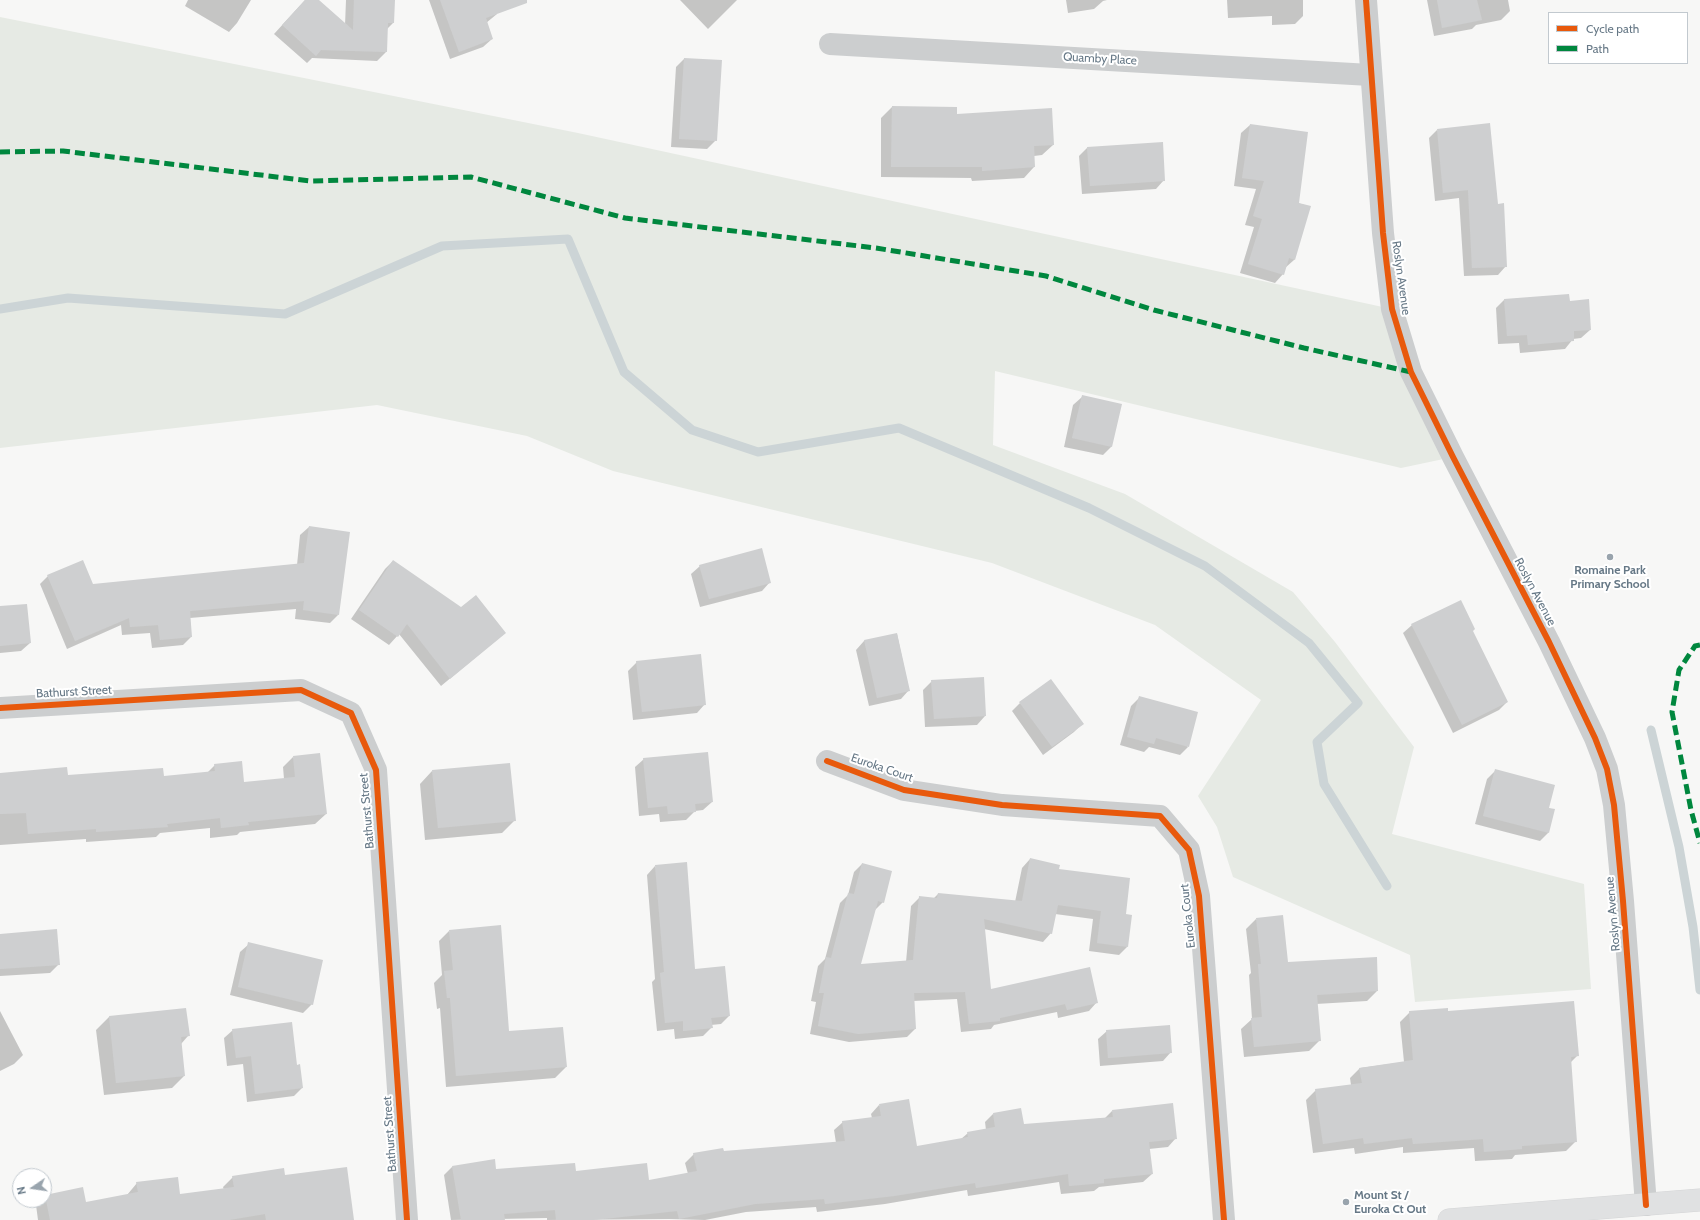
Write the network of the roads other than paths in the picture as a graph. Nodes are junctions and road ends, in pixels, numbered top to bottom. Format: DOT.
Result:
graph roads {
  1 [pos="1366,0"];
  2 [pos="830,44"];
  3 [pos="1370,75"];
  4 [pos="0,708"];
  5 [pos="827,760"];
  6 [pos="1700,1200"];
  7 [pos="1646,1205"];
  8 [pos="407,1220"];
  9 [pos="1224,1220"];
  10 [pos="1449,1220"];
  1 -- 3 [label="street, Roslyn Avenue"];
  2 -- 3 [label="street, Quamby Place"];
  3 -- 7 [label="street, Roslyn Avenue"];
  4 -- 8 [label="street, Bathurst Street"];
  5 -- 9 [label="street, Euroka Court"];
  6 -- 7 [label="highway"];
  7 -- 10 [label="highway"];
}
